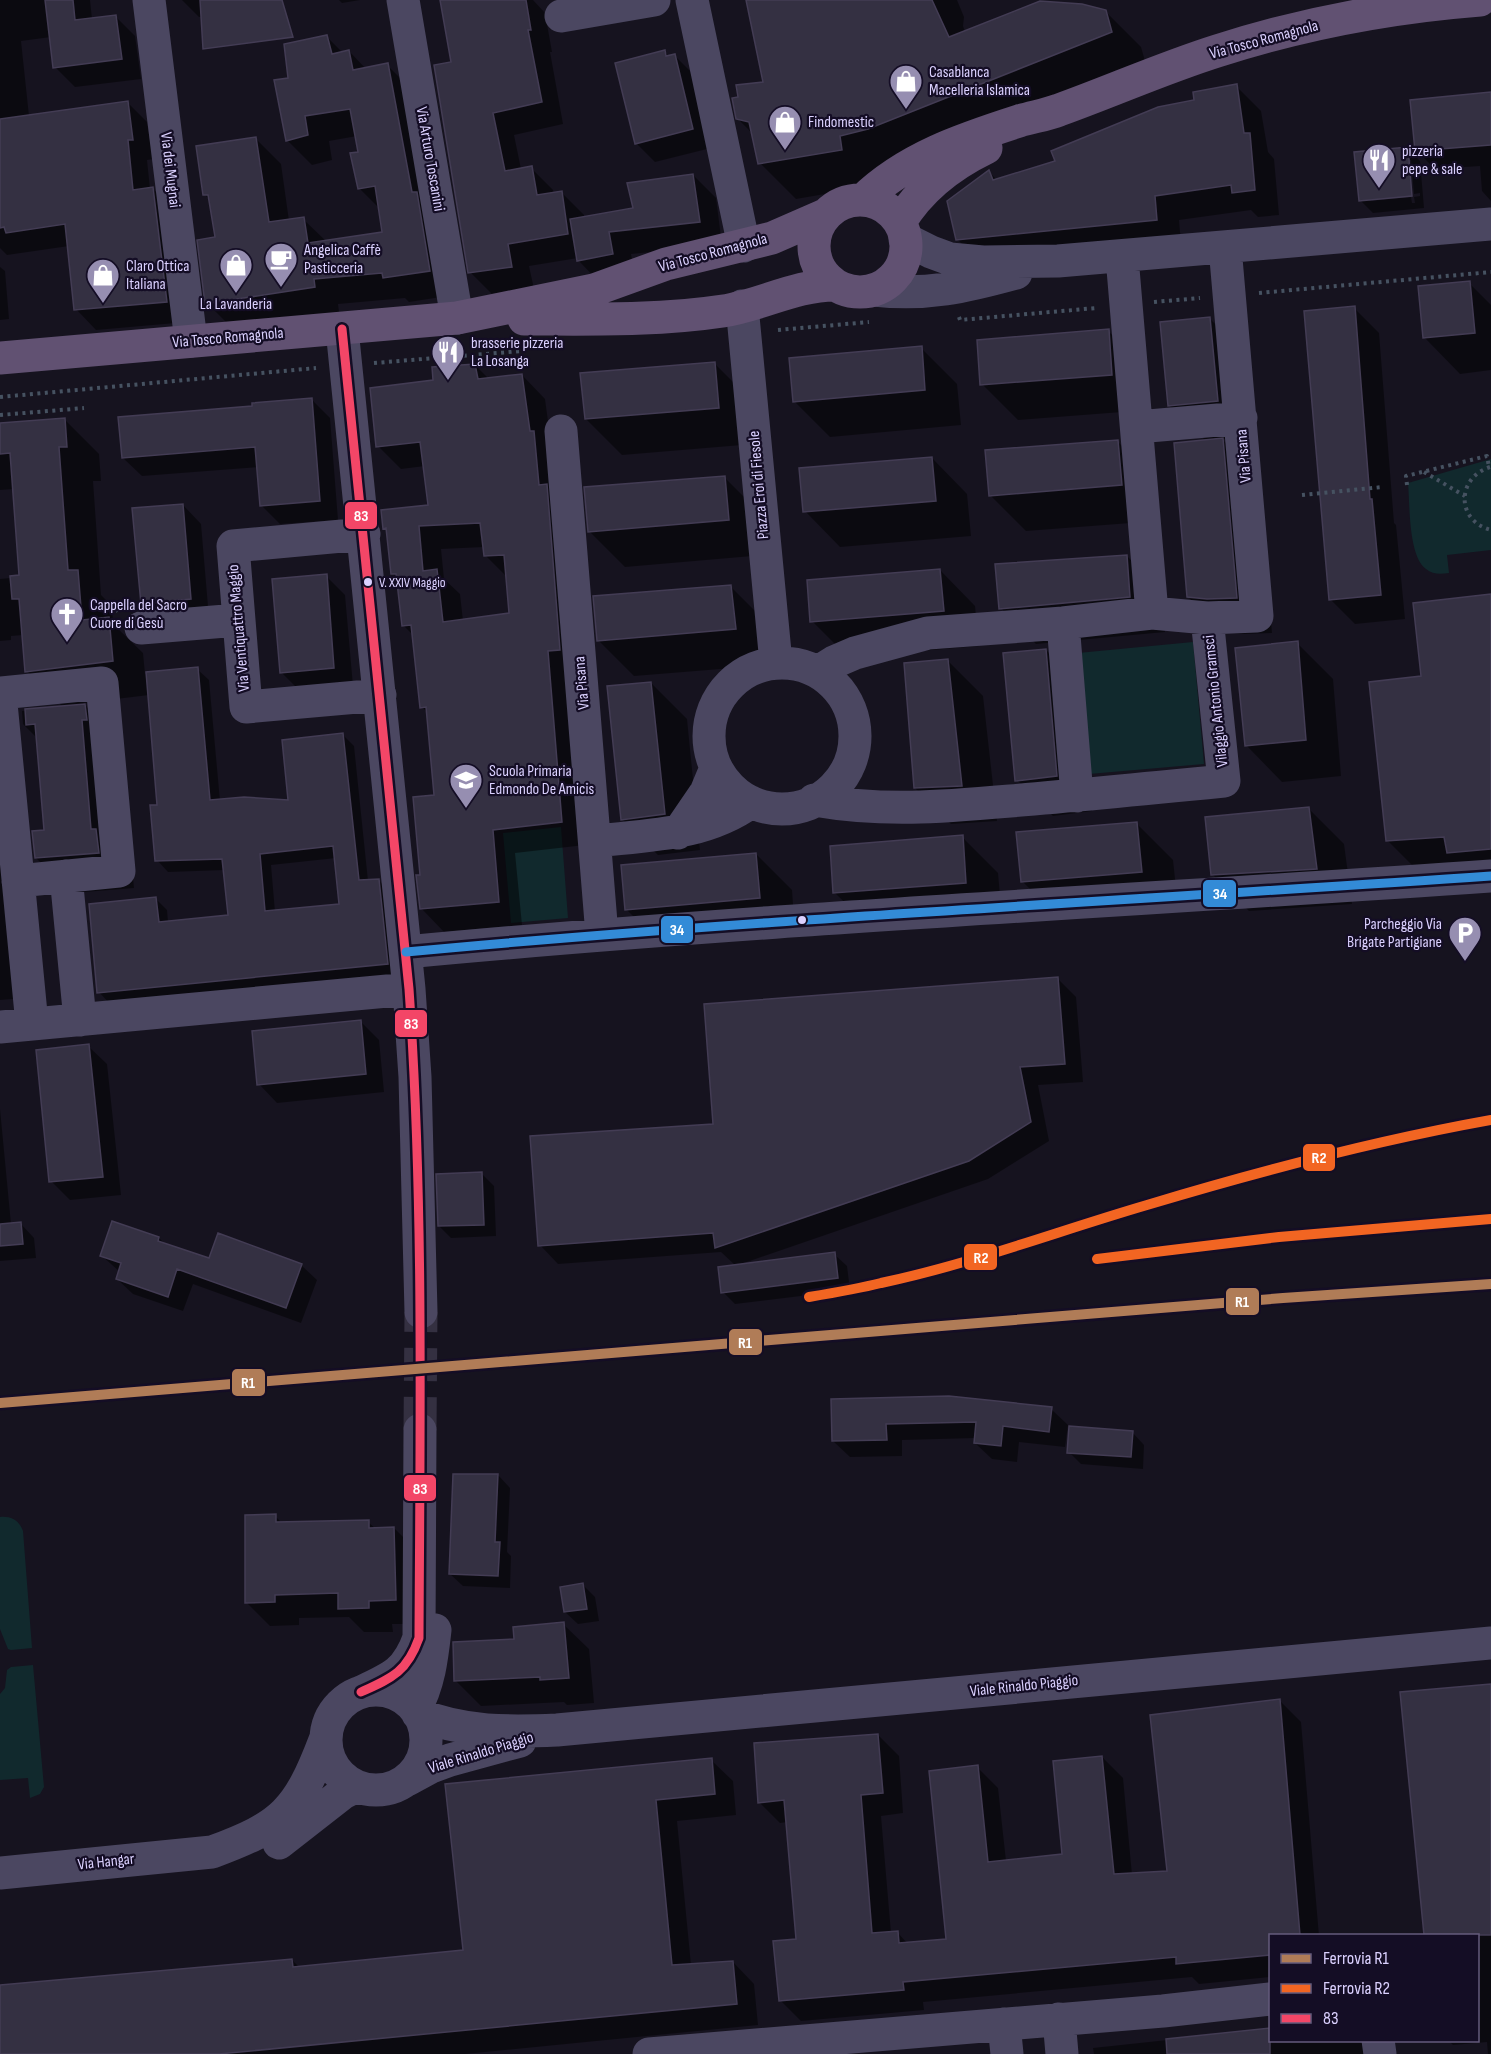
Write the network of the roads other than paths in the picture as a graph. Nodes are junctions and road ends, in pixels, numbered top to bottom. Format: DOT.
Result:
graph roads {
  1 [pos="149,0"];
  2 [pos="403,0"];
  3 [pos="654,0"];
  4 [pos="692,0"];
  5 [pos="1480,0"];
  6 [pos="561,16"];
  7 [pos="1057,111"];
  8 [pos="863,200"];
  9 [pos="827,214"];
  10 [pos="1491,224"];
  11 [pos="902,230"];
  12 [pos="744,246"];
  13 [pos="1225,247"];
  14 [pos="1122,257"];
  15 [pos="1058,261"];
  16 [pos="835,285"];
  17 [pos="873,290"];
  18 [pos="742,306"];
  19 [pos="456,318"];
  20 [pos="342,329"];
  21 [pos="191,341"];
  22 [pos="0,358"];
  23 [pos="1241,418"];
  24 [pos="1137,427"];
  25 [pos="561,431"];
  26 [pos="364,534"];
  27 [pos="1152,613"];
  28 [pos="1207,618"];
  29 [pos="238,620"];
  30 [pos="1063,623"];
  31 [pos="141,628"];
  32 [pos="776,663"];
  33 [pos="818,672"];
  34 [pos="0,688"];
  35 [pos="0,693"];
  36 [pos="380,695"];
  37 [pos="850,761"];
  38 [pos="4,768"];
  39 [pos="716,768"];
  40 [pos="1077,796"];
  41 [pos="814,800"];
  42 [pos="751,802"];
  43 [pos="885,809"];
  44 [pos="678,832"];
  45 [pos="595,841"];
  46 [pos="66,876"];
  47 [pos="1491,876"];
  48 [pos="18,880"];
  49 [pos="602,935"];
  50 [pos="406,952"];
  51 [pos="409,988"];
  52 [pos="80,1020"];
  53 [pos="32,1024"];
  54 [pos="0,1027"];
  55 [pos="421,1312"];
  56 [pos="420,1430"];
  57 [pos="437,1605"];
  58 [pos="1491,1643"];
  59 [pos="361,1692"];
  60 [pos="417,1712"];
  61 [pos="557,1730"];
  62 [pos="325,1740"];
  63 [pos="407,1780"];
  64 [pos="355,1787"];
  65 [pos="212,1852"];
  66 [pos="0,1873"];
  67 [pos="1269,1999"];
  68 [pos="1059,2019"];
  69 [pos="1006,2039"];
  70 [pos="649,2054"];
  71 [pos="1062,2054"];
  1 -- 21 [label="street, Via dei Mugnai"];
  2 -- 19 [label="street, Via Arturo Toscanini"];
  3 -- 6 [label="street"];
  4 -- 12 [label="street"];
  5 -- 7 [label="main road, Via Tosco Romagnola"];
  7 -- 8 [label="main road, Via Tosco Romagnola"];
  7 -- 11 [label="main road, Via Tosco Romagnola"];
  8 -- 9 [label="main road"];
  8 -- 11 [label="main road"];
  9 -- 12 [label="main road, Via Tosco Romagnola"];
  9 -- 16 [label="main road"];
  10 -- 13 [label="street"];
  11 -- 15 [label="street"];
  11 -- 17 [label="main road"];
  12 -- 19 [label="main road, Via Tosco Romagnola"];
  13 -- 14 [label="street"];
  13 -- 23 [label="street, Via Pisana"];
  14 -- 15 [label="street"];
  14 -- 24 [label="street"];
  15 -- 17 [label="street"];
  16 -- 17 [label="main road"];
  16 -- 18 [label="main road, Via Tosco Romagnola"];
  18 -- 19 [label="main road, Via Tosco Romagnola"];
  18 -- 32 [label="street, Piazza Eroi di Fiesole"];
  19 -- 20 [label="main road, Via Tosco Romagnola"];
  20 -- 21 [label="main road, Via Tosco Romagnola"];
  20 -- 26 [label="street"];
  21 -- 22 [label="main road, Via Tosco Romagnola"];
  23 -- 24 [label="street"];
  23 -- 28 [label="street, Via Pisana"];
  24 -- 27 [label="street"];
  25 -- 45 [label="street, Via Pisana"];
  26 -- 29 [label="street, Via Ventiquattro Maggio"];
  26 -- 36 [label="street"];
  27 -- 28 [label="street, Vilaggio Antonio Gramsci"];
  27 -- 30 [label="street, Vilaggio Antonio Gramsci"];
  28 -- 40 [label="street, Vilaggio Antonio Gramsci"];
  29 -- 31 [label="street"];
  29 -- 36 [label="street, Via Ventiquattro Maggio"];
  30 -- 33 [label="street, Vilaggio Antonio Gramsci"];
  30 -- 40 [label="street"];
  32 -- 33 [label="street"];
  32 -- 39 [label="street"];
  33 -- 37 [label="street"];
  34 -- 35 [label="street"];
  35 -- 38 [label="street"];
  35 -- 46 [label="street"];
  36 -- 50 [label="street"];
  37 -- 41 [label="street"];
  37 -- 43 [label="street"];
  38 -- 48 [label="street"];
  39 -- 42 [label="street"];
  39 -- 44 [label="street"];
  40 -- 43 [label="street, Vilaggio Antonio Gramsci"];
  41 -- 42 [label="street"];
  41 -- 43 [label="street, Vilaggio Antonio Gramsci"];
  42 -- 44 [label="street"];
  44 -- 45 [label="street"];
  45 -- 49 [label="street, Via Pisana"];
  46 -- 48 [label="street"];
  46 -- 52 [label="street"];
  47 -- 49 [label="street"];
  48 -- 53 [label="street"];
  49 -- 50 [label="street"];
  50 -- 51 [label="street"];
  51 -- 52 [label="street"];
  51 -- 55 [label="street"];
  52 -- 53 [label="street"];
  53 -- 54 [label="street"];
  56 -- 59 [label="street"];
  57 -- 60 [label="street"];
  58 -- 61 [label="street, Viale Rinaldo Piaggio"];
  59 -- 60 [label="street"];
  59 -- 62 [label="street"];
  60 -- 61 [label="street, Viale Rinaldo Piaggio"];
  60 -- 63 [label="street"];
  61 -- 63 [label="street, Viale Rinaldo Piaggio"];
  62 -- 64 [label="street"];
  62 -- 65 [label="street, Via Hangar"];
  63 -- 64 [label="street"];
  64 -- 65 [label="street, Via Hangar"];
  65 -- 66 [label="street, Via Hangar"];
  67 -- 68 [label="street"];
  68 -- 69 [label="street"];
  68 -- 71 [label="street"];
  69 -- 70 [label="street"];
}
